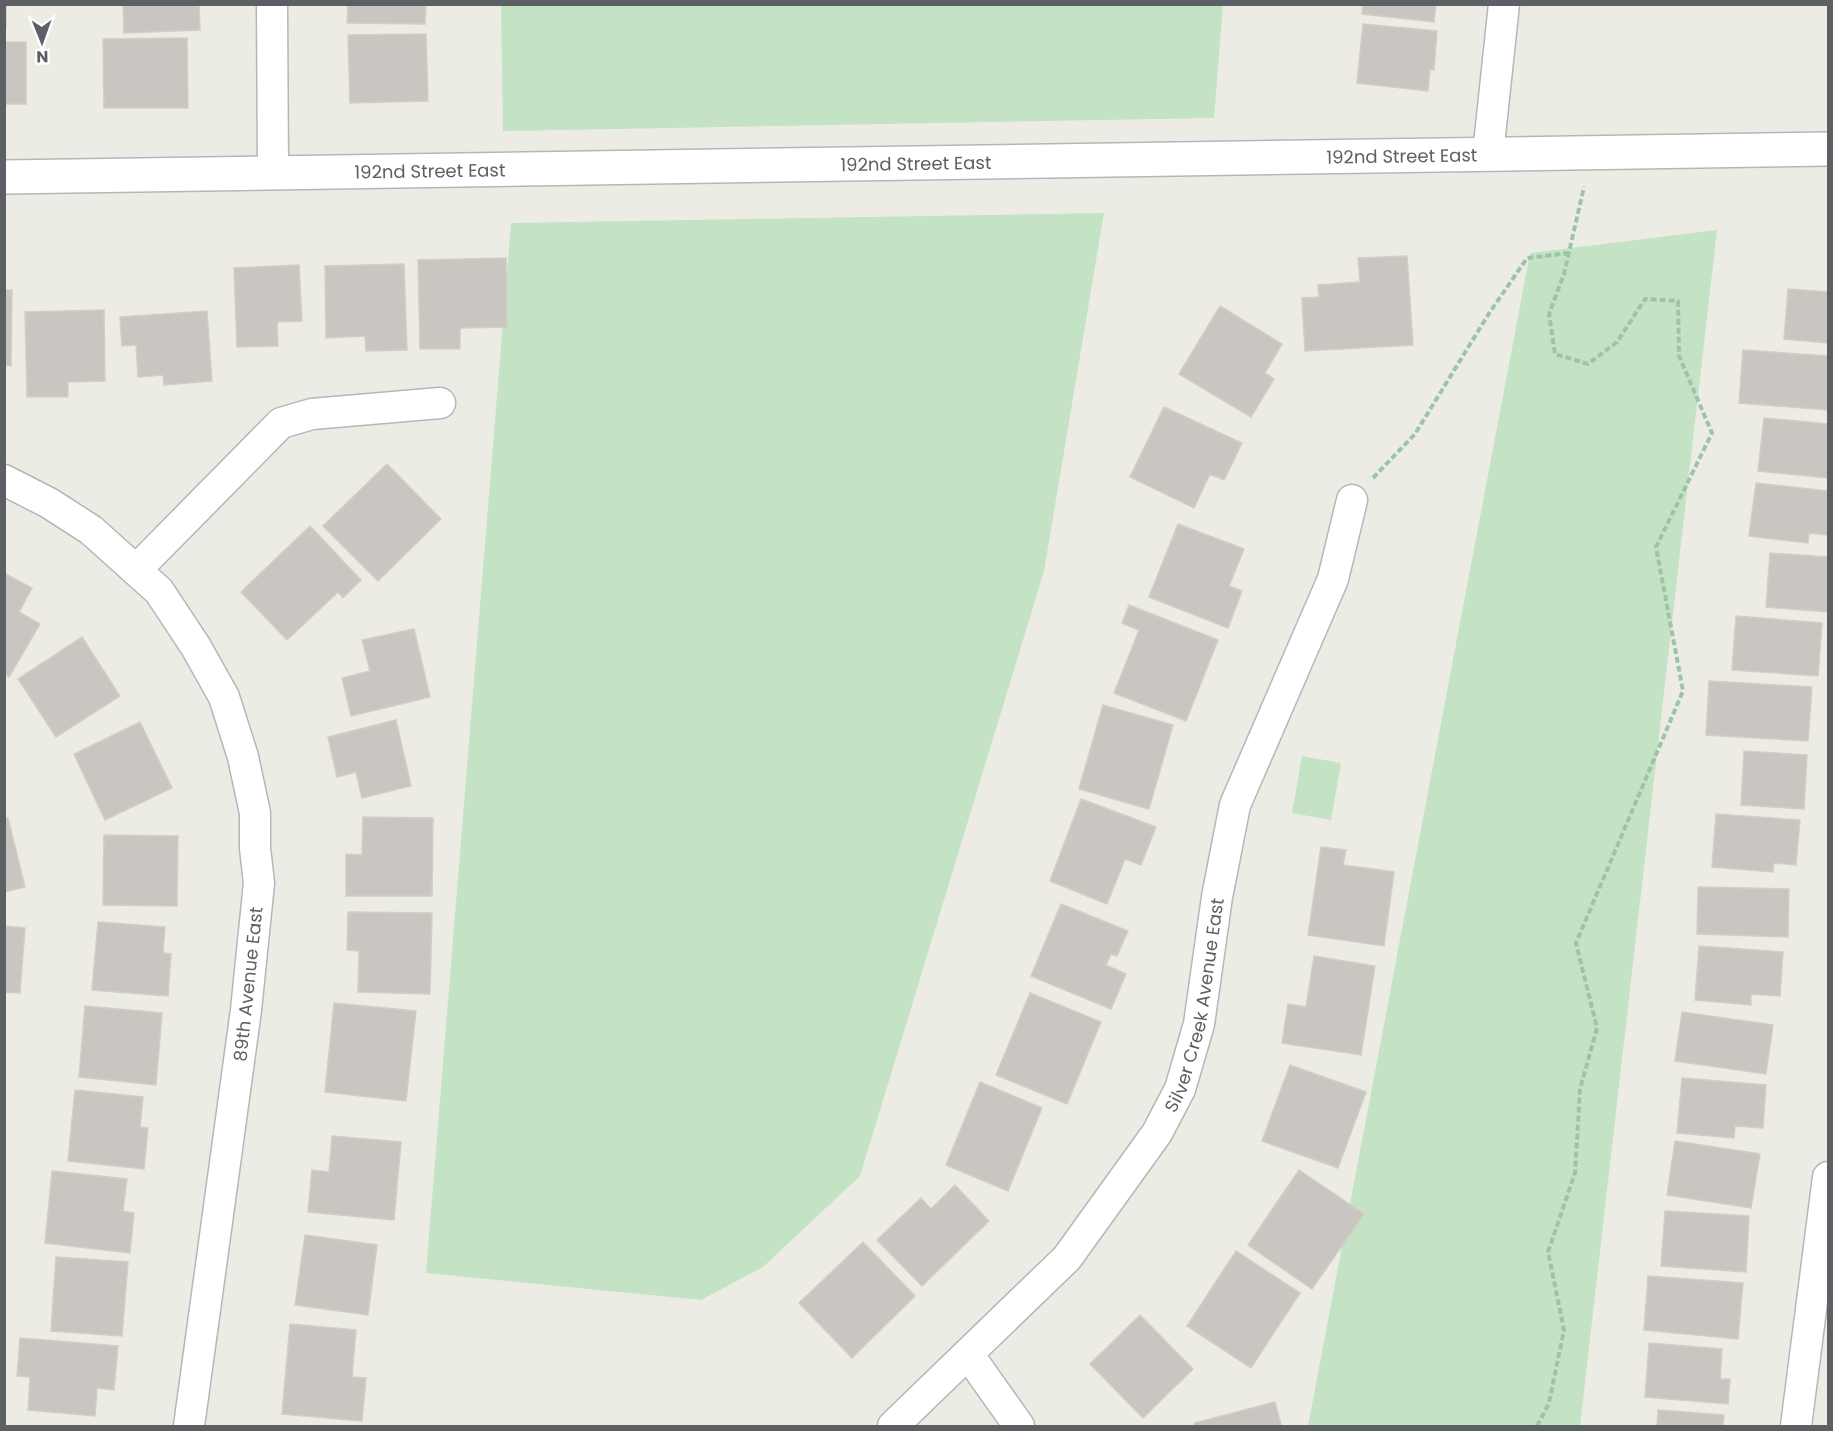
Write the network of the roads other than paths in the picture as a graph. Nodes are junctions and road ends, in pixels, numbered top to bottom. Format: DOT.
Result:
graph roads {
  1 [pos="272,4"];
  2 [pos="1504,4"];
  3 [pos="1828,149"];
  4 [pos="1488,154"];
  5 [pos="273,172"];
  6 [pos="4,177"];
  7 [pos="440,403"];
  8 [pos="4,480"];
  9 [pos="1352,500"];
  10 [pos="136,570"];
  11 [pos="1828,1177"];
  12 [pos="968,1354"];
  13 [pos="189,1426"];
  14 [pos="893,1426"];
  15 [pos="1019,1426"];
  16 [pos="1796,1426"];
  1 -- 5 [label="street"];
  2 -- 4 [label="street"];
  3 -- 4 [label="street, 192nd Street East"];
  4 -- 5 [label="street, 192nd Street East"];
  5 -- 6 [label="street, 192nd Street East"];
  7 -- 10 [label="street"];
  8 -- 10 [label="street, 89th Avenue East"];
  9 -- 12 [label="street, Silver Creek Avenue East"];
  10 -- 13 [label="street, 89th Avenue East"];
  11 -- 16 [label="street"];
  12 -- 14 [label="street, Silver Creek Avenue East"];
  12 -- 15 [label="street"];
}
